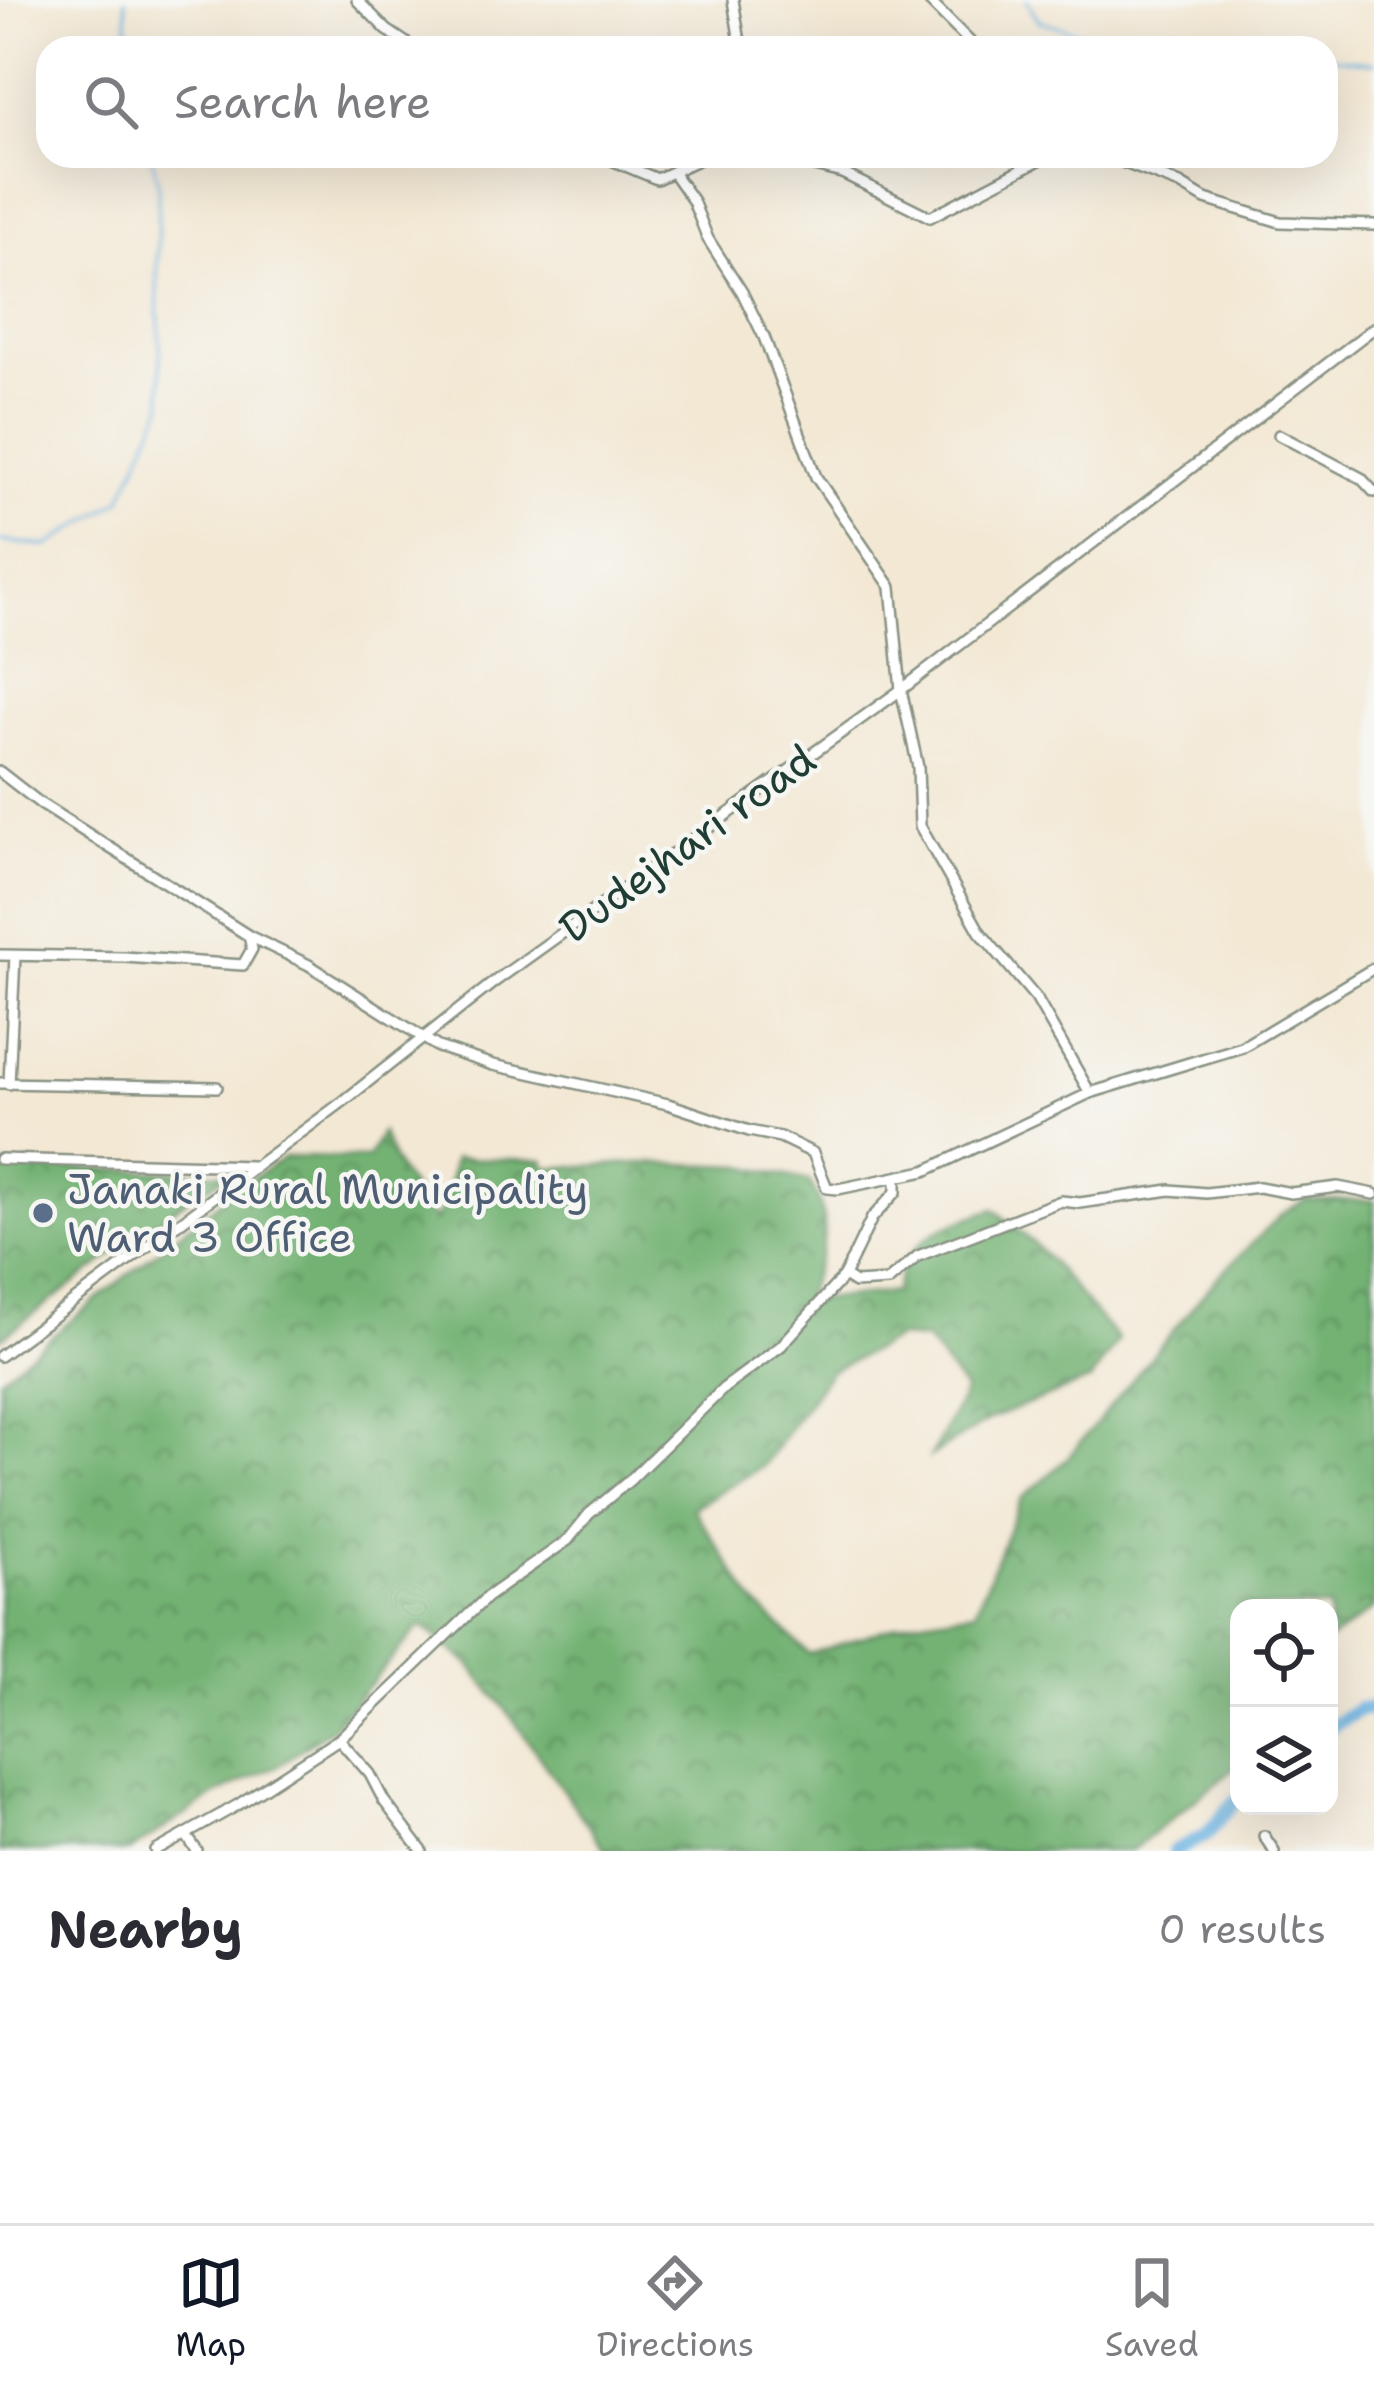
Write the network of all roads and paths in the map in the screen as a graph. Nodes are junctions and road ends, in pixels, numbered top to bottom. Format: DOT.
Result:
graph roads {
  1 [pos="357,0"];
  2 [pos="733,0"];
  3 [pos="928,0"];
  4 [pos="396,36"];
  5 [pos="739,36"];
  6 [pos="964,36"];
  7 [pos="631,168"];
  8 [pos="685,168"];
  9 [pos="823,168"];
  10 [pos="841,168"];
  11 [pos="1024,168"];
  12 [pos="1138,168"];
  13 [pos="842,173"];
  14 [pos="674,174"];
  15 [pos="1374,226"];
  16 [pos="1374,328"];
  17 [pos="1279,435"];
  18 [pos="1374,492"];
  19 [pos="901,690"];
  20 [pos="0,772"];
  21 [pos="249,936"];
  22 [pos="0,955"];
  23 [pos="15,956"];
  24 [pos="1374,968"];
  25 [pos="421,1039"];
  26 [pos="4,1084"];
  27 [pos="218,1087"];
  28 [pos="1090,1093"];
  29 [pos="0,1159"];
  30 [pos="255,1166"];
  31 [pos="896,1180"];
  32 [pos="1374,1194"];
  33 [pos="844,1276"];
  34 [pos="0,1356"];
  35 [pos="339,1739"];
  36 [pos="185,1835"];
  37 [pos="1264,1837"];
  38 [pos="156,1851"];
  39 [pos="197,1851"];
  40 [pos="422,1851"];
  41 [pos="1274,1851"];
  1 -- 4 [label="street"];
  2 -- 5 [label="street"];
  3 -- 6 [label="street"];
  7 -- 14 [label="street"];
  8 -- 14 [label="street"];
  9 -- 13 [label="street"];
  10 -- 13 [label="street"];
  11 -- 13 [label="street"];
  12 -- 15 [label="street"];
  14 -- 19 [label="street"];
  16 -- 19 [label="street, Dudejhari road"];
  17 -- 18 [label="street"];
  19 -- 25 [label="street, Dudejhari road"];
  19 -- 28 [label="street"];
  20 -- 21 [label="street"];
  21 -- 23 [label="street"];
  21 -- 25 [label="street"];
  22 -- 23 [label="street"];
  23 -- 26 [label="street"];
  24 -- 28 [label="street"];
  25 -- 30 [label="street, Dudejhari road"];
  25 -- 31 [label="street"];
  26 -- 27 [label="street"];
  28 -- 31 [label="street"];
  29 -- 30 [label="street"];
  30 -- 34 [label="street, Dudejhari road"];
  31 -- 33 [label="street"];
  32 -- 33 [label="street"];
  33 -- 35 [label="street"];
  35 -- 36 [label="street"];
  35 -- 40 [label="street"];
  36 -- 38 [label="street"];
  36 -- 39 [label="street"];
  37 -- 41 [label="street"];
}
